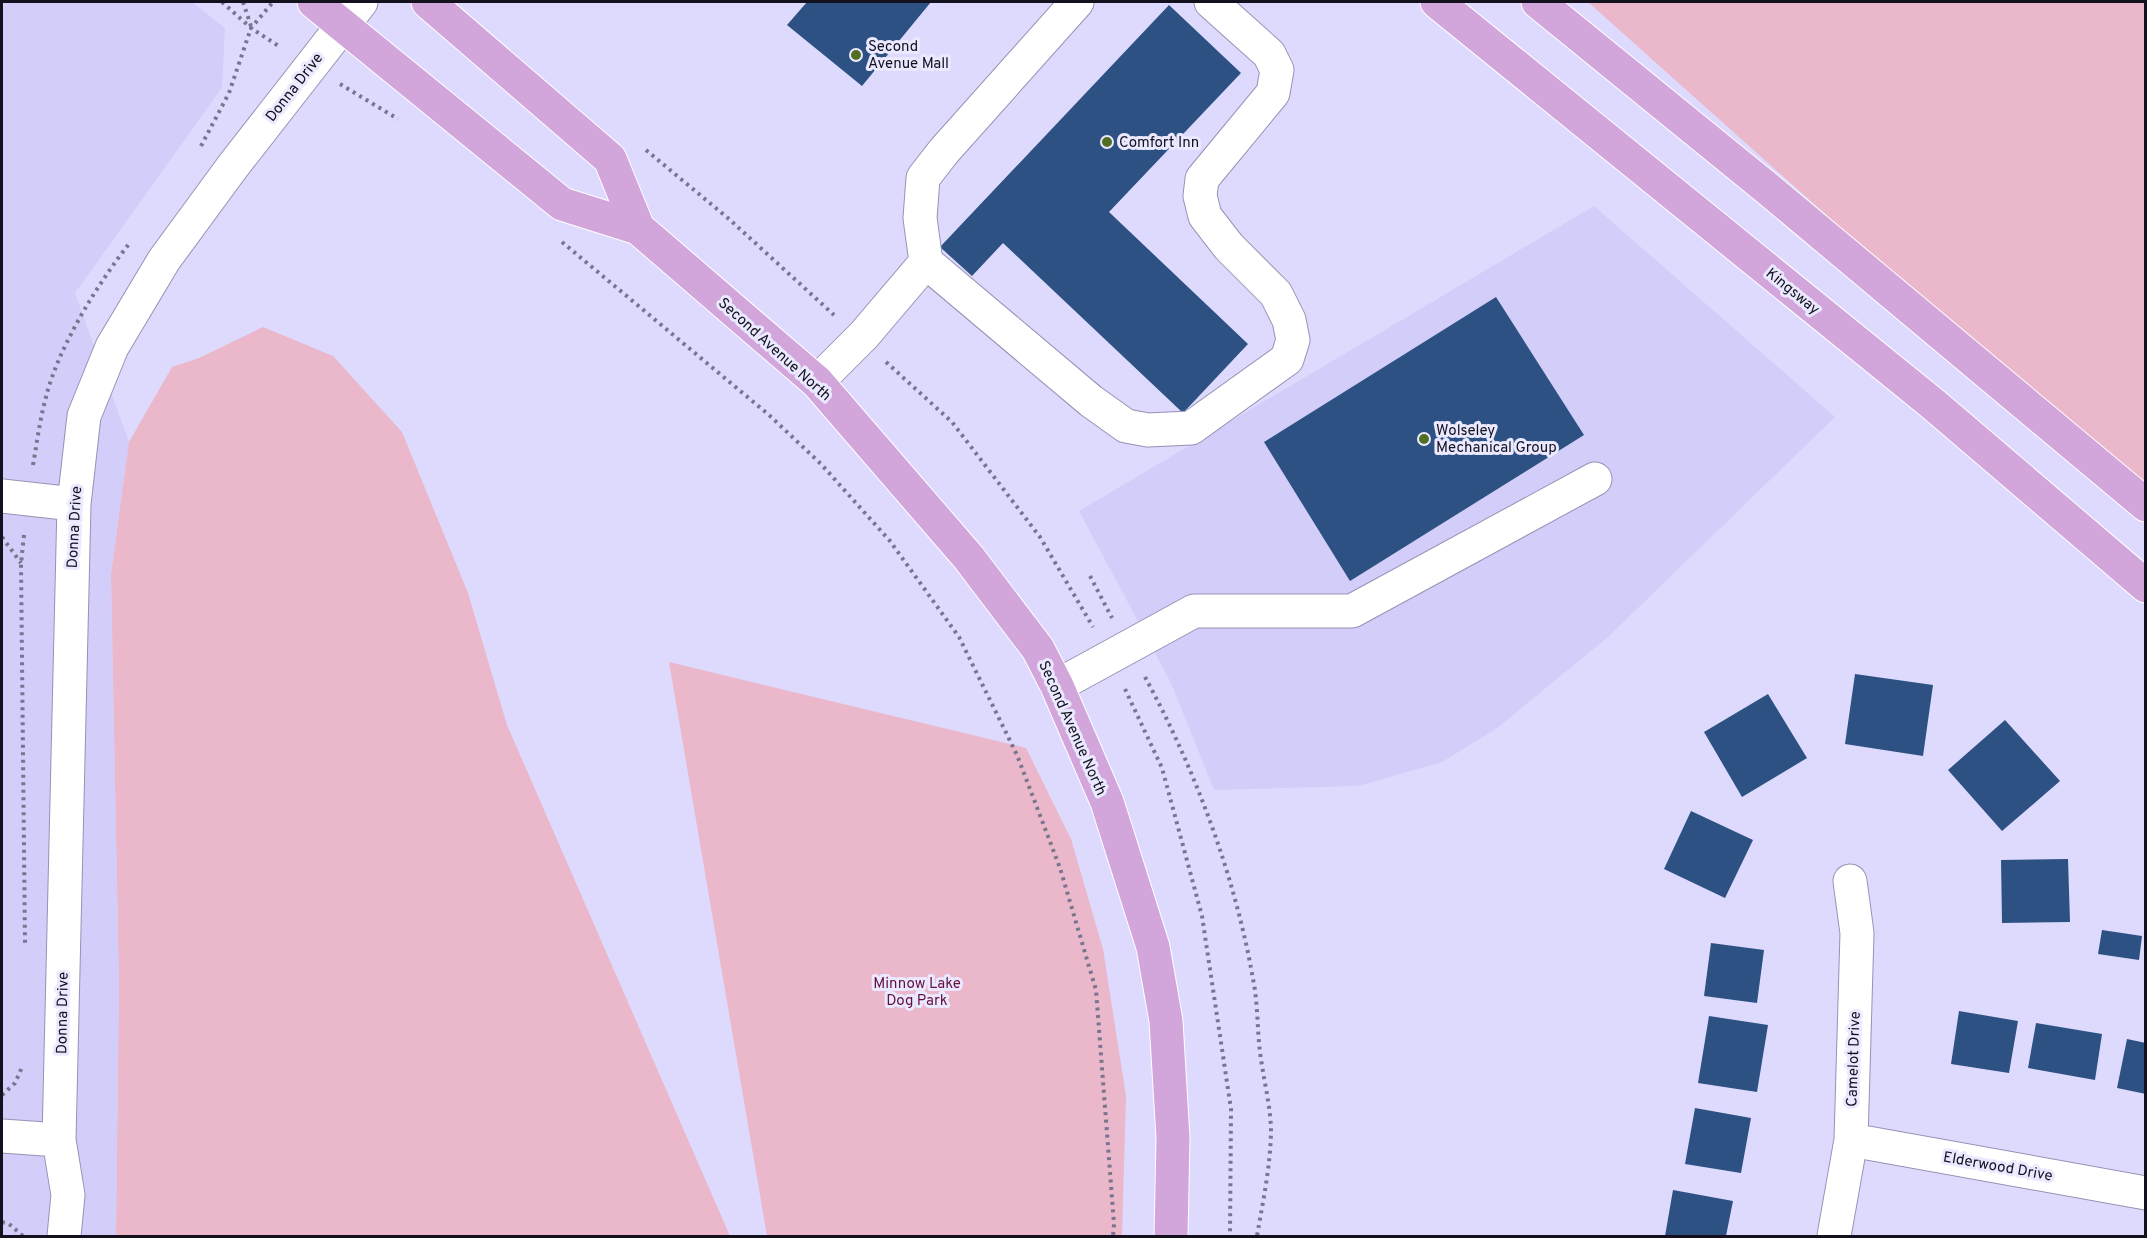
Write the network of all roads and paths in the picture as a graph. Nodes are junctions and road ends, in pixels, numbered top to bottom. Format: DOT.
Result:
graph roads {
  1 [pos="243,2"];
  2 [pos="314,2"];
  3 [pos="428,2"];
  4 [pos="1077,2"];
  5 [pos="1211,2"];
  6 [pos="1437,2"];
  7 [pos="1538,2"];
  8 [pos="352,13"];
  9 [pos="251,28"];
  10 [pos="638,228"];
  11 [pos="553,235"];
  12 [pos="926,262"];
  13 [pos="817,382"];
  14 [pos="1595,479"];
  15 [pos="2,496"];
  16 [pos="74,504"];
  17 [pos="2145,505"];
  18 [pos="2,537"];
  19 [pos="21,564"];
  20 [pos="1090,576"];
  21 [pos="2145,586"];
  22 [pos="1128,646"];
  23 [pos="1057,686"];
  24 [pos="1851,881"];
  25 [pos="2,1136"];
  26 [pos="59,1140"];
  27 [pos="1851,1140"];
  28 [pos="2145,1193"];
  29 [pos="2,1222"];
  30 [pos="23,1236"];
  31 [pos="64,1236"];
  32 [pos="1113,1236"];
  33 [pos="1171,1236"];
  34 [pos="1257,1236"];
  35 [pos="1834,1236"];
  1 -- 9 [label="path"];
  2 -- 8 [label="main road, Second Avenue North"];
  3 -- 10 [label="main road, Second Avenue North"];
  4 -- 12 [label="street"];
  5 -- 12 [label="street"];
  6 -- 21 [label="main road, Kingsway"];
  7 -- 17 [label="main road"];
  8 -- 10 [label="main road, Second Avenue North"];
  8 -- 16 [label="street, Donna Drive"];
  10 -- 13 [label="main road, Second Avenue North"];
  11 -- 32 [label="path"];
  12 -- 13 [label="street"];
  13 -- 23 [label="main road, Second Avenue North"];
  14 -- 22 [label="street"];
  15 -- 16 [label="street"];
  16 -- 26 [label="street, Donna Drive"];
  18 -- 19 [label="path"];
  20 -- 22 [label="path"];
  22 -- 23 [label="street"];
  22 -- 34 [label="path"];
  23 -- 33 [label="main road, Second Avenue North"];
  24 -- 27 [label="street, Camelot Drive"];
  25 -- 26 [label="street"];
  26 -- 31 [label="street, Donna Drive"];
  27 -- 28 [label="street, Elderwood Drive"];
  27 -- 35 [label="street, Camelot Drive"];
  29 -- 30 [label="path"];
}
